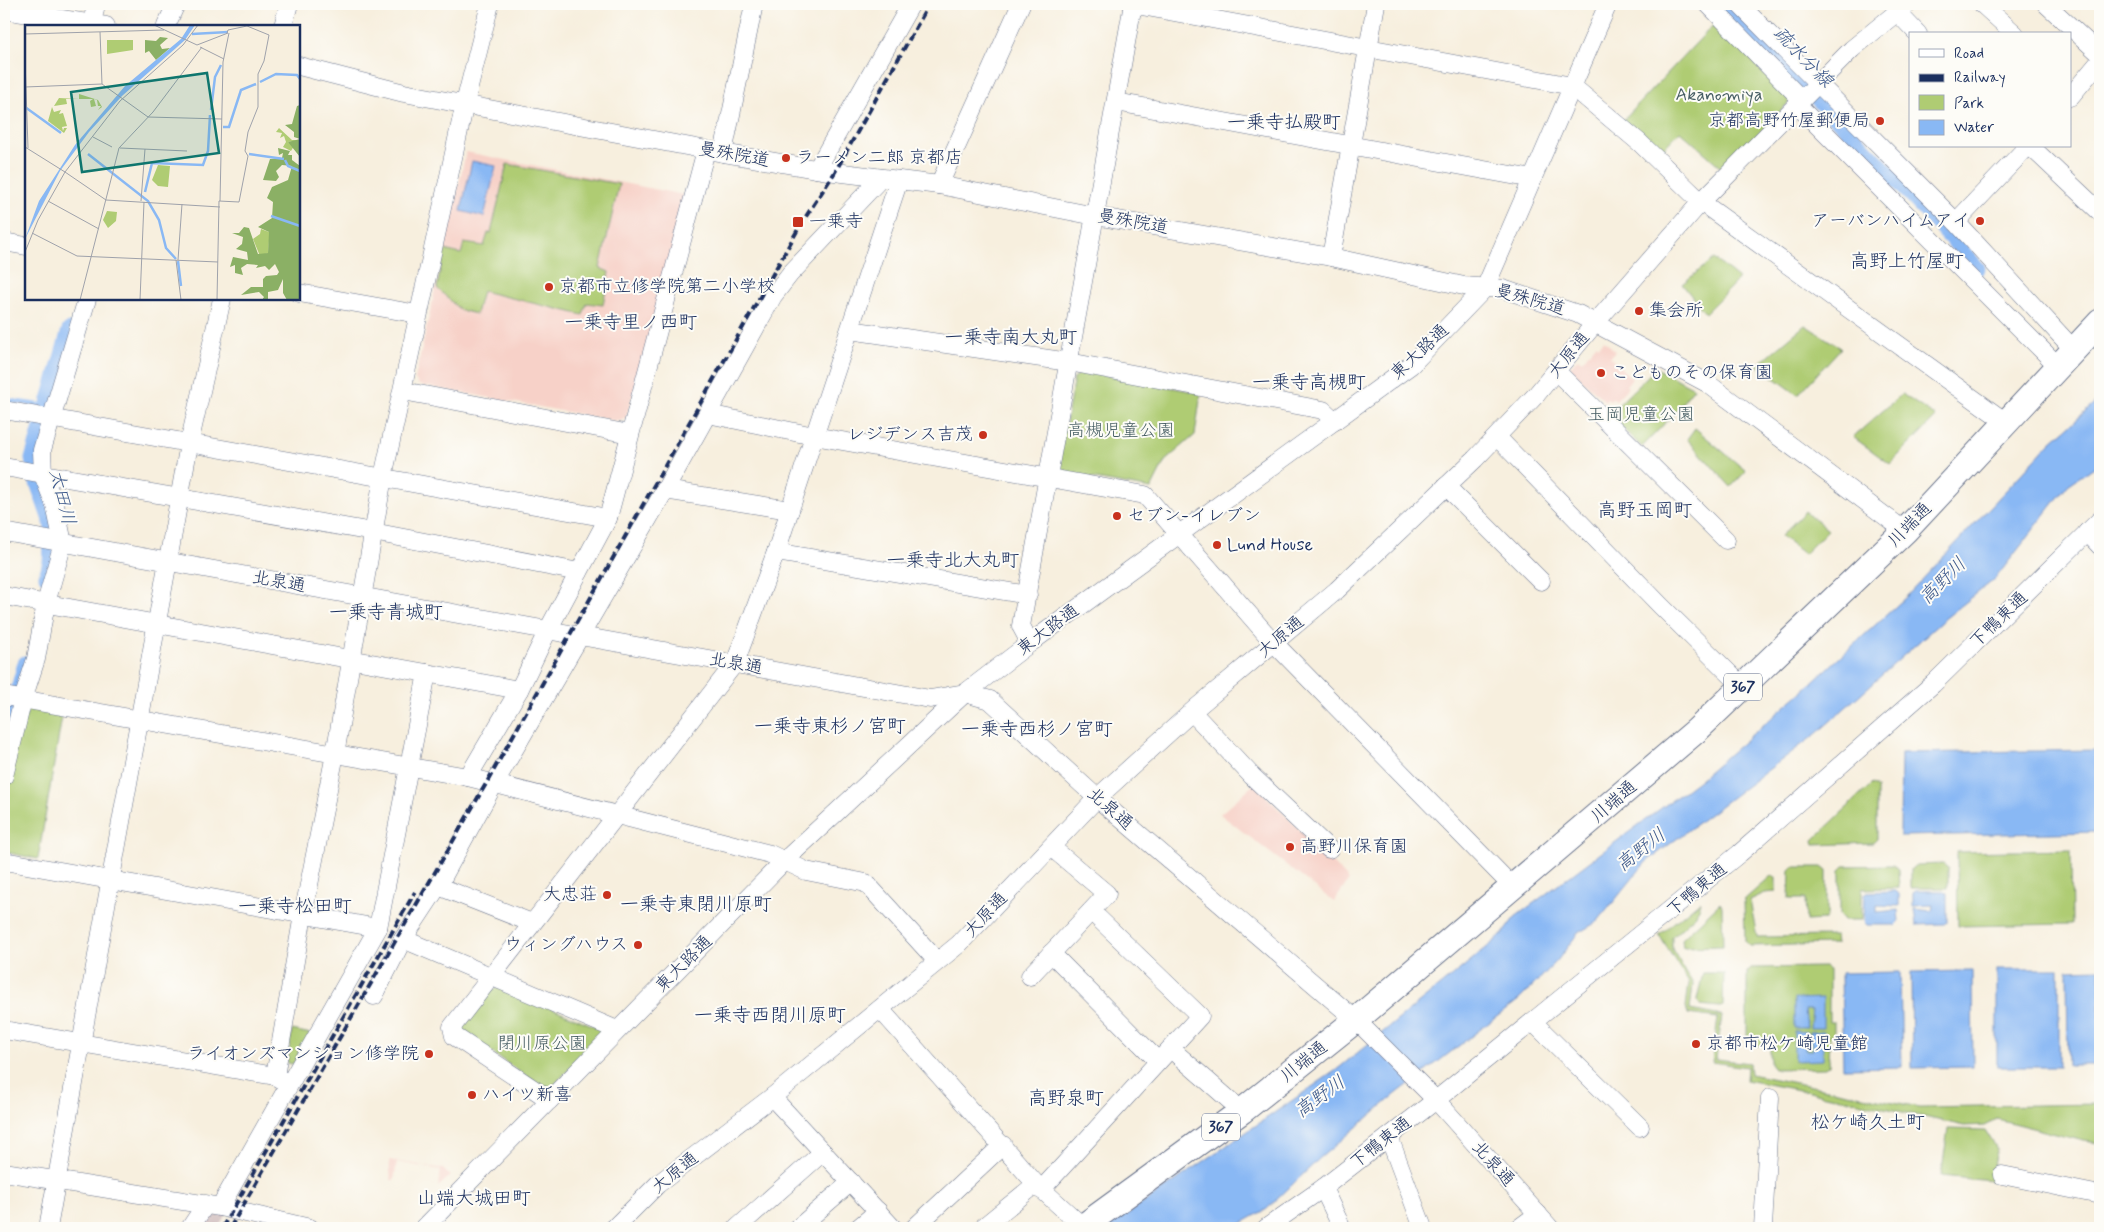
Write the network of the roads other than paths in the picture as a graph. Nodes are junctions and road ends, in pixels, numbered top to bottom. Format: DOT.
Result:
graph roads {
  1 [pos="96,4"];
  2 [pos="176,4"];
  3 [pos="289,4"];
  4 [pos="490,4"];
  5 [pos="754,4"];
  6 [pos="911,4"];
  7 [pos="1021,4"];
  8 [pos="1133,4"];
  9 [pos="1376,4"];
  10 [pos="1608,4"];
  11 [pos="1708,4"];
  12 [pos="1739,4"];
  13 [pos="1982,4"];
  14 [pos="2046,4"];
  15 [pos="1901,8"];
  16 [pos="4,10"];
  17 [pos="99,25"];
  18 [pos="166,25"];
  19 [pos="283,25"];
  20 [pos="1917,32"];
  21 [pos="2012,32"];
  22 [pos="1367,48"];
  23 [pos="2100,54"];
  24 [pos="2100,61"];
  25 [pos="300,66"];
  26 [pos="1572,86"];
  27 [pos="2072,91"];
  28 [pos="1807,95"];
  29 [pos="1116,102"];
  30 [pos="465,103"];
  31 [pos="1350,145"];
  32 [pos="2027,148"];
  33 [pos="2031,148"];
  34 [pos="714,151"];
  35 [pos="817,170"];
  36 [pos="881,178"];
  37 [pos="1533,179"];
  38 [pos="899,180"];
  39 [pos="939,185"];
  40 [pos="1701,202"];
  41 [pos="2100,212"];
  42 [pos="1095,216"];
  43 [pos="1956,222"];
  44 [pos="4,242"];
  45 [pos="25,246"];
  46 [pos="1331,257"];
  47 [pos="1486,288"];
  48 [pos="300,293"];
  49 [pos="87,300"];
  50 [pos="222,300"];
  51 [pos="418,314"];
  52 [pos="1596,322"];
  53 [pos="2100,322"];
  54 [pos="850,330"];
  55 [pos="2067,358"];
  56 [pos="1069,362"];
  57 [pos="1556,371"];
  58 [pos="403,390"];
  59 [pos="4,410"];
  60 [pos="708,414"];
  61 [pos="46,417"];
  62 [pos="1335,421"];
  63 [pos="2007,423"];
  64 [pos="630,434"];
  65 [pos="814,436"];
  66 [pos="1497,437"];
  67 [pos="189,444"];
  68 [pos="4,468"];
  69 [pos="37,474"];
  70 [pos="383,477"];
  71 [pos="1048,479"];
  72 [pos="1446,486"];
  73 [pos="665,490"];
  74 [pos="180,498"];
  75 [pos="790,510"];
  76 [pos="608,518"];
  77 [pos="2100,520"];
  78 [pos="1905,531"];
  79 [pos="4,532"];
  80 [pos="373,532"];
  81 [pos="2087,532"];
  82 [pos="1180,533"];
  83 [pos="1726,540"];
  84 [pos="56,542"];
  85 [pos="2100,546"];
  86 [pos="776,552"];
  87 [pos="168,562"];
  88 [pos="579,572"];
  89 [pos="1541,582"];
  90 [pos="1028,595"];
  91 [pos="4,596"];
  92 [pos="362,597"];
  93 [pos="46,604"];
  94 [pos="158,624"];
  95 [pos="548,630"];
  96 [pos="579,636"];
  97 [pos="1030,643"];
  98 [pos="1274,643"];
  99 [pos="351,659"];
  100 [pos="735,663"];
  101 [pos="427,673"];
  102 [pos="1743,687"];
  103 [pos="519,690"];
  104 [pos="965,694"];
  105 [pos="13,697"];
  106 [pos="1192,712"];
  107 [pos="140,719"];
  108 [pos="335,754"];
  109 [pos="409,767"];
  110 [pos="4,776"];
  111 [pos="468,777"];
  112 [pos="494,784"];
  113 [pos="1097,798"];
  114 [pos="617,815"];
  115 [pos="1051,847"];
  116 [pos="1329,849"];
  117 [pos="784,861"];
  118 [pos="4,862"];
  119 [pos="110,880"];
  120 [pos="438,886"];
  121 [pos="1516,887"];
  122 [pos="1092,911"];
  123 [pos="303,915"];
  124 [pos="532,923"];
  125 [pos="378,928"];
  126 [pos="403,939"];
  127 [pos="1051,953"];
  128 [pos="937,962"];
  129 [pos="491,976"];
  130 [pos="1030,976"];
  131 [pos="374,996"];
  132 [pos="880,1010"];
  133 [pos="1533,1022"];
  134 [pos="1362,1026"];
  135 [pos="4,1030"];
  136 [pos="617,1030"];
  137 [pos="81,1043"];
  138 [pos="1165,1055"];
  139 [pos="282,1080"];
  140 [pos="1432,1096"];
  141 [pos="772,1097"];
  142 [pos="1770,1098"];
  143 [pos="550,1100"];
  144 [pos="1242,1111"];
  145 [pos="1640,1127"];
  146 [pos="1389,1137"];
  147 [pos="1002,1145"];
  148 [pos="822,1152"];
  149 [pos="4,1172"];
  150 [pos="2002,1175"];
  151 [pos="56,1180"];
  152 [pos="851,1182"];
  153 [pos="1038,1187"];
  154 [pos="1323,1188"];
  155 [pos="2100,1195"];
  156 [pos="213,1205"];
  157 [pos="878,1211"];
  158 [pos="1538,1214"];
  159 [pos="48,1228"];
  160 [pos="190,1228"];
  161 [pos="310,1228"];
  162 [pos="424,1228"];
  163 [pos="614,1228"];
  164 [pos="737,1228"];
  165 [pos="798,1228"];
  166 [pos="858,1228"];
  167 [pos="894,1228"];
  168 [pos="914,1228"];
  169 [pos="982,1228"];
  170 [pos="1083,1228"];
  171 [pos="1266,1228"];
  172 [pos="1342,1228"];
  173 [pos="1424,1228"];
  174 [pos="1520,1228"];
  175 [pos="1550,1228"];
  176 [pos="1763,1228"];
  1 -- 17 [label="street"];
  2 -- 18 [label="street"];
  3 -- 19 [label="street"];
  4 -- 30 [label="street"];
  5 -- 34 [label="street"];
  6 -- 35 [label="street"];
  7 -- 39 [label="street"];
  8 -- 22 [label="street"];
  8 -- 29 [label="street"];
  9 -- 22 [label="street"];
  10 -- 26 [label="street, 東大路通"];
  11 -- 28 [label="street"];
  12 -- 28 [label="street"];
  13 -- 21 [label="street"];
  14 -- 23 [label="street"];
  15 -- 20 [label="street"];
  15 -- 28 [label="street, 大原通"];
  16 -- 17 [label="street"];
  22 -- 26 [label="street"];
  22 -- 31 [label="street"];
  24 -- 27 [label="street"];
  25 -- 30 [label="street, 曼殊院道"];
  26 -- 37 [label="street, 東大路通"];
  26 -- 40 [label="street"];
  28 -- 40 [label="street, 大原通"];
  28 -- 43 [label="street"];
  28 -- 55 [label="street"];
  29 -- 31 [label="street"];
  29 -- 42 [label="street"];
  30 -- 34 [label="street, 曼殊院道"];
  30 -- 51 [label="street"];
  31 -- 37 [label="street"];
  31 -- 46 [label="street"];
  32 -- 43 [label="street"];
  33 -- 41 [label="street"];
  34 -- 35 [label="street, 曼殊院道"];
  34 -- 64 [label="street"];
  35 -- 36 [label="street, 曼殊院道"];
  36 -- 38 [label="street, 曼殊院道"];
  36 -- 60 [label="street"];
  37 -- 47 [label="street, 東大路通"];
  38 -- 39 [label="street, 曼殊院道"];
  38 -- 54 [label="street"];
  39 -- 42 [label="street, 曼殊院道"];
  40 -- 52 [label="street, 大原通"];
  40 -- 63 [label="street"];
  42 -- 46 [label="street, 曼殊院道"];
  42 -- 56 [label="street"];
  43 -- 55 [label="street"];
  44 -- 45 [label="street"];
  46 -- 47 [label="street, 曼殊院道"];
  47 -- 52 [label="street, 曼殊院道"];
  47 -- 62 [label="street, 東大路通"];
  48 -- 51 [label="street"];
  49 -- 61 [label="street"];
  50 -- 67 [label="street"];
  51 -- 58 [label="street"];
  52 -- 57 [label="street, 大原通"];
  52 -- 78 [label="street, 曼殊院道"];
  53 -- 55 [label="highway, 川端通 / 367"];
  54 -- 56 [label="street"];
  54 -- 65 [label="street"];
  55 -- 63 [label="highway, 川端通 / 367"];
  56 -- 62 [label="street"];
  56 -- 71 [label="street"];
  57 -- 66 [label="street, 大原通"];
  57 -- 83 [label="street"];
  58 -- 64 [label="street"];
  58 -- 70 [label="street"];
  59 -- 61 [label="street"];
  60 -- 65 [label="street"];
  60 -- 73 [label="street"];
  61 -- 67 [label="street"];
  61 -- 69 [label="street"];
  62 -- 82 [label="street, 東大路通"];
  63 -- 78 [label="highway, 川端通 / 367"];
  64 -- 76 [label="street"];
  65 -- 71 [label="street"];
  65 -- 75 [label="street"];
  66 -- 72 [label="street, 大原通"];
  66 -- 102 [label="street"];
  67 -- 70 [label="street"];
  67 -- 74 [label="street"];
  68 -- 69 [label="street"];
  69 -- 74 [label="street"];
  69 -- 84 [label="street"];
  70 -- 76 [label="street"];
  70 -- 80 [label="street"];
  71 -- 82 [label="street"];
  71 -- 90 [label="street"];
  72 -- 89 [label="street"];
  72 -- 98 [label="street, 大原通"];
  73 -- 75 [label="street"];
  73 -- 96 [label="street"];
  74 -- 80 [label="street"];
  74 -- 87 [label="street"];
  75 -- 86 [label="street"];
  76 -- 88 [label="street"];
  77 -- 81 [label="street, 下鴨東通"];
  78 -- 102 [label="highway, 川端通 / 367"];
  79 -- 84 [label="street, 北泉通"];
  80 -- 88 [label="street"];
  80 -- 92 [label="street"];
  81 -- 85 [label="street"];
  81 -- 133 [label="street, 下鴨東通"];
  82 -- 97 [label="street, 東大路通"];
  82 -- 98 [label="street"];
  84 -- 87 [label="street, 北泉通"];
  84 -- 93 [label="street"];
  86 -- 90 [label="street"];
  86 -- 100 [label="street"];
  87 -- 92 [label="street, 北泉通"];
  87 -- 94 [label="street"];
  88 -- 95 [label="street"];
  90 -- 97 [label="street"];
  91 -- 93 [label="street"];
  92 -- 95 [label="street, 北泉通"];
  92 -- 99 [label="street"];
  93 -- 94 [label="street"];
  93 -- 105 [label="street"];
  94 -- 99 [label="street"];
  94 -- 107 [label="street"];
  95 -- 96 [label="street, 北泉通"];
  95 -- 103 [label="street"];
  96 -- 100 [label="street, 北泉通"];
  96 -- 112 [label="street"];
  97 -- 104 [label="street, 東大路通"];
  98 -- 106 [label="street, 大原通"];
  98 -- 121 [label="street"];
  99 -- 101 [label="street"];
  99 -- 108 [label="street"];
  100 -- 104 [label="street, 北泉通"];
  100 -- 114 [label="street"];
  101 -- 103 [label="street"];
  101 -- 109 [label="street"];
  102 -- 121 [label="highway, 川端通 / 367"];
  103 -- 111 [label="street"];
  104 -- 113 [label="street, 北泉通"];
  104 -- 117 [label="street, 東大路通"];
  105 -- 107 [label="street"];
  105 -- 110 [label="street"];
  106 -- 113 [label="street, 大原通"];
  106 -- 116 [label="street"];
  107 -- 108 [label="street"];
  107 -- 119 [label="street"];
  108 -- 109 [label="street"];
  108 -- 123 [label="street"];
  109 -- 111 [label="street"];
  109 -- 125 [label="street"];
  111 -- 112 [label="street"];
  112 -- 114 [label="street"];
  112 -- 120 [label="street"];
  113 -- 115 [label="street, 大原通"];
  113 -- 134 [label="street, 北泉通"];
  114 -- 117 [label="street"];
  114 -- 124 [label="street"];
  115 -- 122 [label="street"];
  115 -- 128 [label="street, 大原通"];
  117 -- 128 [label="street"];
  117 -- 136 [label="street, 東大路通"];
  118 -- 119 [label="street"];
  119 -- 123 [label="street"];
  119 -- 137 [label="street"];
  120 -- 124 [label="street"];
  120 -- 126 [label="street"];
  121 -- 134 [label="highway, 川端通 / 367"];
  122 -- 127 [label="street"];
  122 -- 138 [label="street"];
  123 -- 125 [label="street"];
  123 -- 139 [label="street"];
  124 -- 129 [label="street"];
  125 -- 139 [label="street"];
  126 -- 129 [label="street"];
  126 -- 131 [label="street"];
  127 -- 130 [label="street"];
  127 -- 138 [label="street"];
  128 -- 132 [label="street, 大原通"];
  129 -- 136 [label="street"];
  129 -- 143 [label="street"];
  132 -- 141 [label="street, 大原通"];
  132 -- 147 [label="street"];
  133 -- 140 [label="street, 下鴨東通"];
  133 -- 145 [label="street"];
  134 -- 140 [label="street, 北泉通"];
  134 -- 144 [label="highway, 川端通 / 367"];
  135 -- 137 [label="street"];
  136 -- 143 [label="street, 東大路通"];
  137 -- 139 [label="street"];
  137 -- 151 [label="street"];
  138 -- 144 [label="street"];
  138 -- 153 [label="street"];
  139 -- 156 [label="street"];
  140 -- 146 [label="street, 下鴨東通"];
  140 -- 158 [label="street, 北泉通"];
  141 -- 148 [label="street"];
  141 -- 163 [label="street, 大原通"];
  142 -- 176 [label="street"];
  143 -- 162 [label="street, 東大路通"];
  144 -- 170 [label="highway, 川端通 / 367"];
  146 -- 154 [label="street, 下鴨東通"];
  146 -- 173 [label="street"];
  147 -- 153 [label="street"];
  147 -- 168 [label="street"];
  148 -- 152 [label="street"];
  148 -- 164 [label="street"];
  149 -- 151 [label="street"];
  150 -- 155 [label="street"];
  151 -- 156 [label="street"];
  151 -- 159 [label="street"];
  152 -- 157 [label="street"];
  152 -- 165 [label="street"];
  153 -- 169 [label="street"];
  153 -- 170 [label="street"];
  154 -- 171 [label="street, 下鴨東通"];
  154 -- 172 [label="street"];
  156 -- 160 [label="street"];
  156 -- 161 [label="street"];
  157 -- 166 [label="street"];
  157 -- 167 [label="street"];
  158 -- 174 [label="street"];
  158 -- 175 [label="street, 北泉通"];
}
